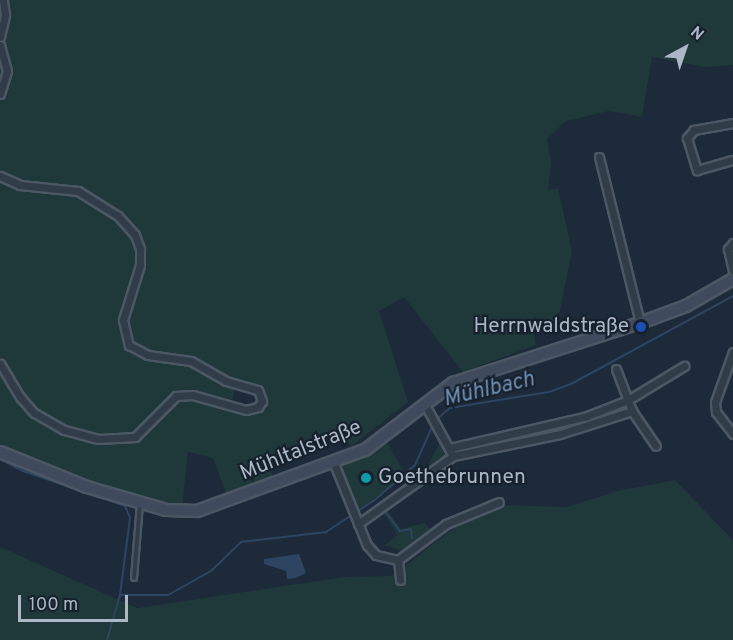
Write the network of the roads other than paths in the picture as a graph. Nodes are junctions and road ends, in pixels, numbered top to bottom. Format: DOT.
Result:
graph roads {
  1 [pos="3,0"];
  2 [pos="0,37"];
  3 [pos="0,45"];
  4 [pos="0,94"];
  5 [pos="733,123"];
  6 [pos="599,157"];
  7 [pos="733,160"];
  8 [pos="0,176"];
  9 [pos="733,243"];
  10 [pos="733,270"];
  11 [pos="733,279"];
  12 [pos="640,323"];
  13 [pos="733,351"];
  14 [pos="0,364"];
  15 [pos="684,366"];
  16 [pos="616,369"];
  17 [pos="628,400"];
  18 [pos="424,401"];
  19 [pos="632,411"];
  20 [pos="557,425"];
  21 [pos="560,434"];
  22 [pos="733,434"];
  23 [pos="656,446"];
  24 [pos="450,448"];
  25 [pos="0,453"];
  26 [pos="453,456"];
  27 [pos="333,461"];
  28 [pos="140,502"];
  29 [pos="499,502"];
  30 [pos="356,520"];
  31 [pos="398,560"];
  32 [pos="134,578"];
  33 [pos="400,580"];
  1 -- 2 [label="street"];
  3 -- 4 [label="street"];
  5 -- 7 [label="street"];
  6 -- 12 [label="street"];
  8 -- 14 [label="street"];
  9 -- 10 [label="street"];
  11 -- 12 [label="main road, Mühltalstraße"];
  12 -- 18 [label="main road, Mühltalstraße"];
  13 -- 22 [label="street"];
  15 -- 17 [label="street"];
  16 -- 17 [label="street"];
  17 -- 19 [label="street"];
  17 -- 20 [label="street"];
  18 -- 24 [label="street"];
  18 -- 27 [label="main road, Mühltalstraße"];
  19 -- 21 [label="street"];
  19 -- 23 [label="street"];
  20 -- 21 [label="street"];
  20 -- 24 [label="street"];
  21 -- 26 [label="street"];
  24 -- 26 [label="street"];
  25 -- 28 [label="main road, Mühltalstraße"];
  26 -- 30 [label="street"];
  27 -- 28 [label="main road, Mühltalstraße"];
  27 -- 30 [label="street"];
  28 -- 32 [label="lane"];
  29 -- 31 [label="street"];
  30 -- 31 [label="street"];
  31 -- 33 [label="street"];
}
